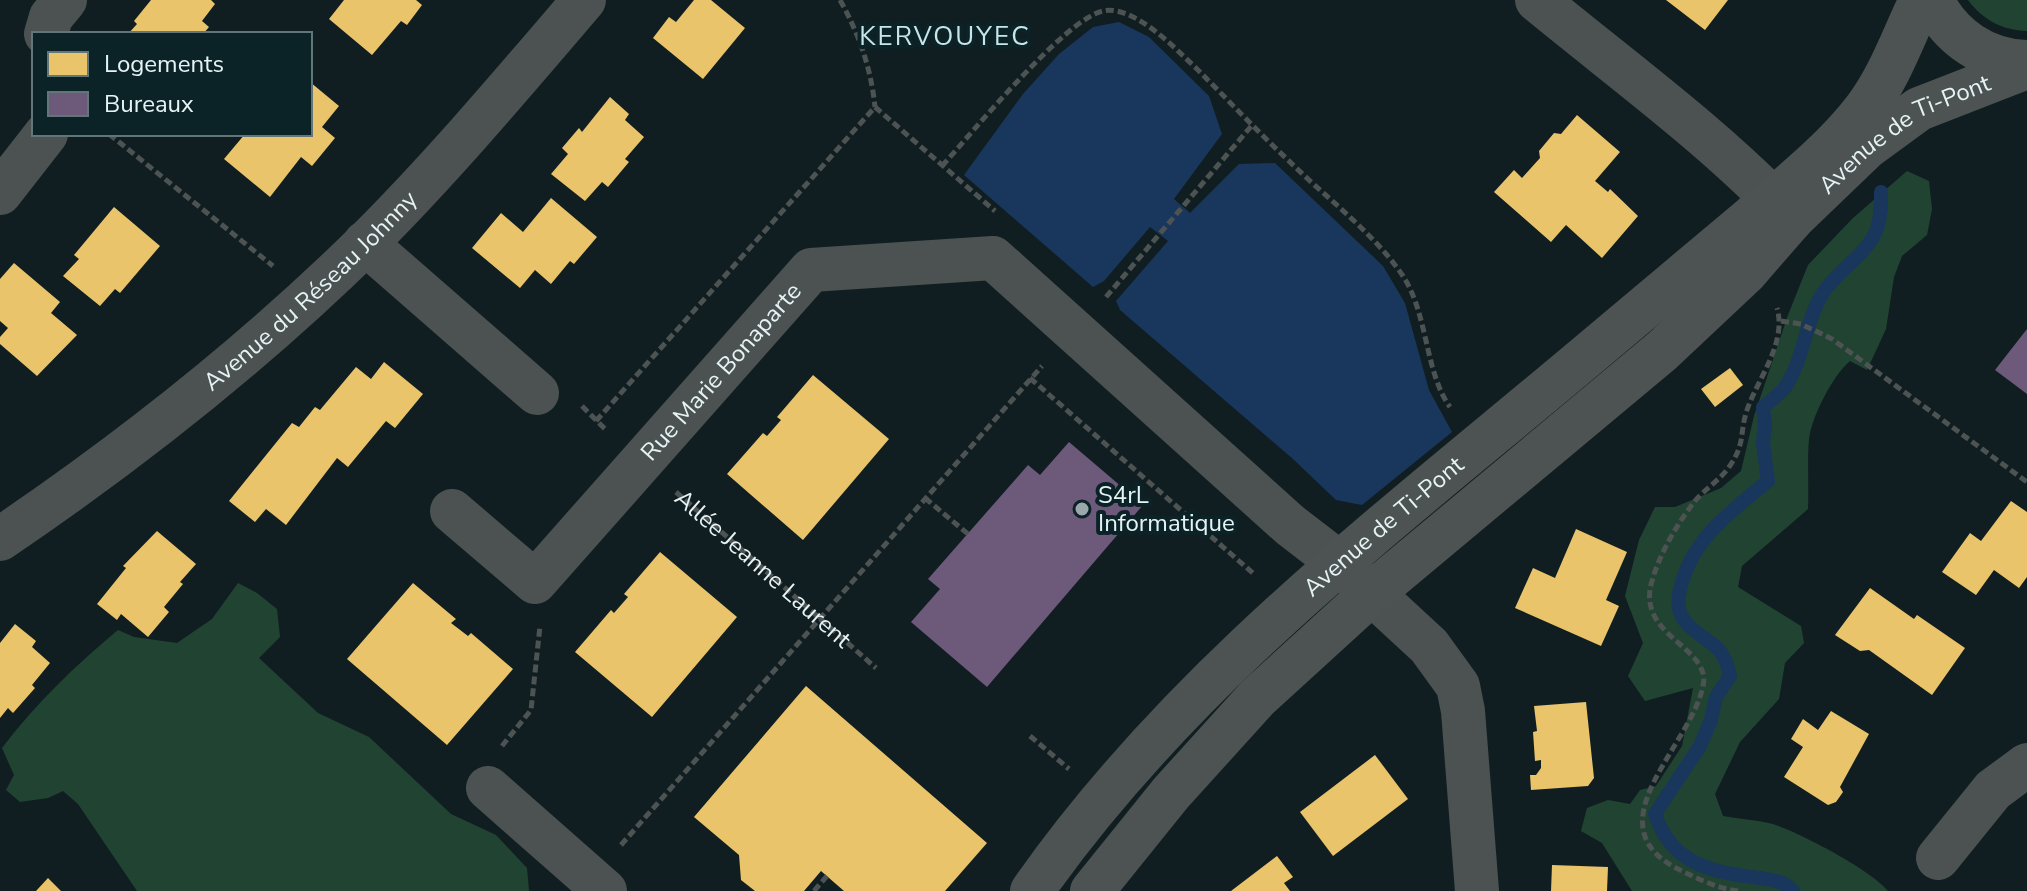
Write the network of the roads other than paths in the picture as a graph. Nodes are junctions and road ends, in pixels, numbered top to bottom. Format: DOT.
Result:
graph roads {
  1 [pos="65,0"];
  2 [pos="584,0"];
  3 [pos="1537,0"];
  4 [pos="1921,0"];
  5 [pos="1932,0"];
  6 [pos="47,32"];
  7 [pos="2027,64"];
  8 [pos="44,136"];
  9 [pos="0,193"];
  10 [pos="1783,209"];
  11 [pos="365,243"];
  12 [pos="537,393"];
  13 [pos="452,511"];
  14 [pos="0,539"];
  15 [pos="1338,562"];
  16 [pos="1371,594"];
  17 [pos="2027,765"];
  18 [pos="488,788"];
  19 [pos="1938,858"];
  20 [pos="598,885"];
  21 [pos="1032,891"];
  22 [pos="1092,891"];
  23 [pos="1477,891"];
  1 -- 6 [label="street"];
  2 -- 11 [label="street, Avenue du Réseau Johnny"];
  3 -- 10 [label="street"];
  4 -- 10 [label="street, Avenue de Ti-Pont"];
  5 -- 7 [label="street"];
  7 -- 10 [label="street, Avenue de Ti-Pont"];
  8 -- 9 [label="street"];
  10 -- 15 [label="street, Avenue de Ti-Pont"];
  10 -- 16 [label="street, Avenue de Ti-Pont"];
  11 -- 12 [label="street"];
  11 -- 14 [label="street, Avenue du Réseau Johnny"];
  13 -- 15 [label="street, Rue Marie Bonaparte"];
  15 -- 16 [label="street, Rue Marie Bonaparte"];
  15 -- 21 [label="street, Avenue de Ti-Pont"];
  16 -- 22 [label="street, Avenue de Ti-Pont"];
  16 -- 23 [label="street, Rue Marie Bonaparte"];
  17 -- 19 [label="street"];
  18 -- 20 [label="street"];
}
